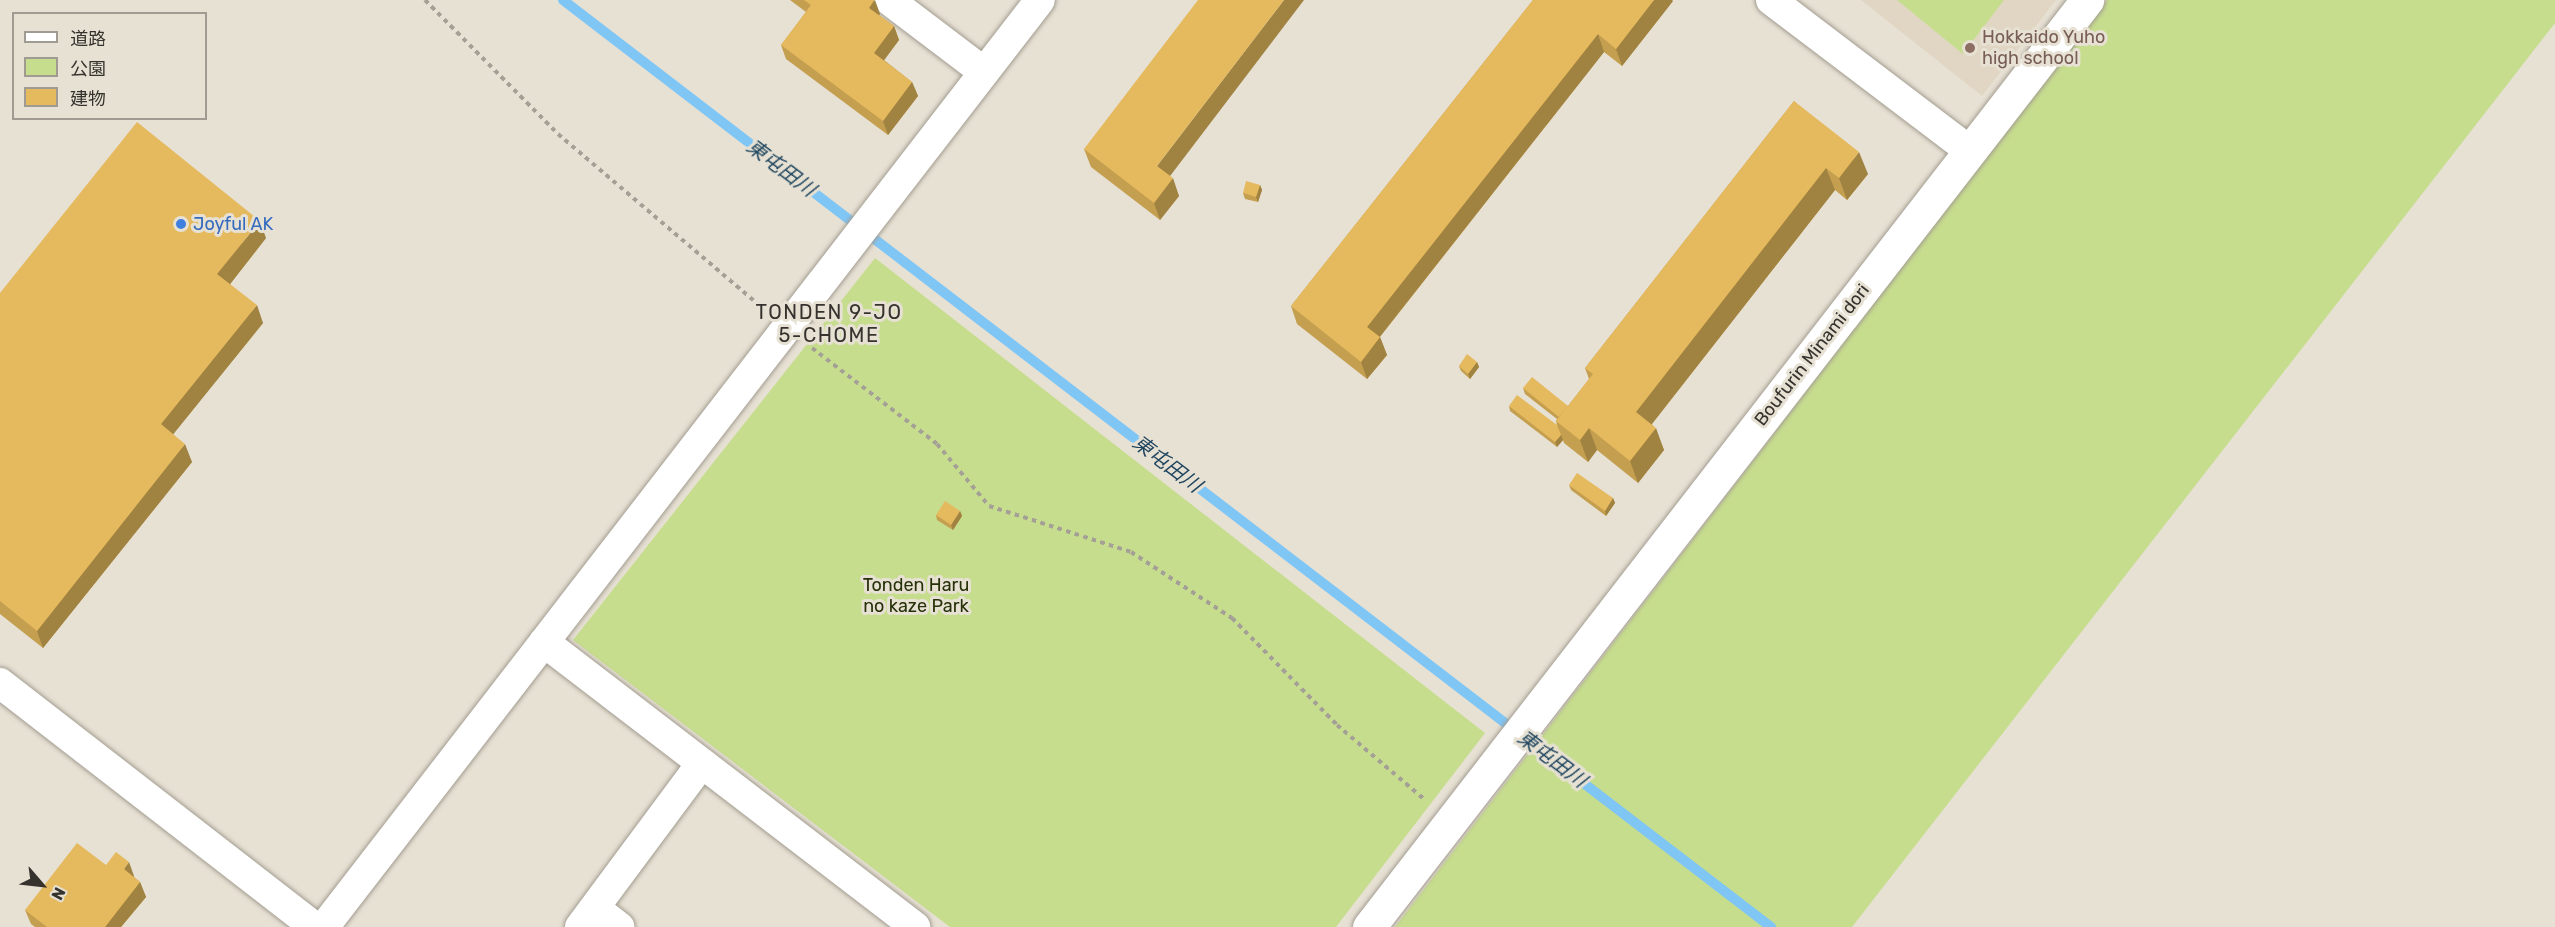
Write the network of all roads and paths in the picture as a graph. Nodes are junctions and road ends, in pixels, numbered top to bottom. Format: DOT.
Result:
graph roads {
  1 [pos="425,0"];
  2 [pos="889,0"];
  3 [pos="1040,0"];
  4 [pos="1771,0"];
  5 [pos="2086,0"];
  6 [pos="984,72"];
  7 [pos="1970,151"];
  8 [pos="764,309"];
  9 [pos="809,346"];
  10 [pos="544,642"];
  11 [pos="0,683"];
  12 [pos="702,763"];
  13 [pos="1431,805"];
  14 [pos="588,918"];
  15 [pos="315,927"];
  16 [pos="324,927"];
  17 [pos="619,927"];
  18 [pos="915,927"];
  19 [pos="1369,927"];
  1 -- 8 [label="path"];
  2 -- 6 [label="street"];
  3 -- 6 [label="street"];
  4 -- 7 [label="street"];
  5 -- 7 [label="street, Boufurin Minami dori"];
  6 -- 10 [label="street"];
  7 -- 19 [label="street, Boufurin Minami dori"];
  9 -- 13 [label="path"];
  10 -- 12 [label="street"];
  10 -- 16 [label="street"];
  11 -- 15 [label="street"];
  12 -- 14 [label="street"];
  12 -- 18 [label="street"];
  14 -- 17 [label="street"];
}
